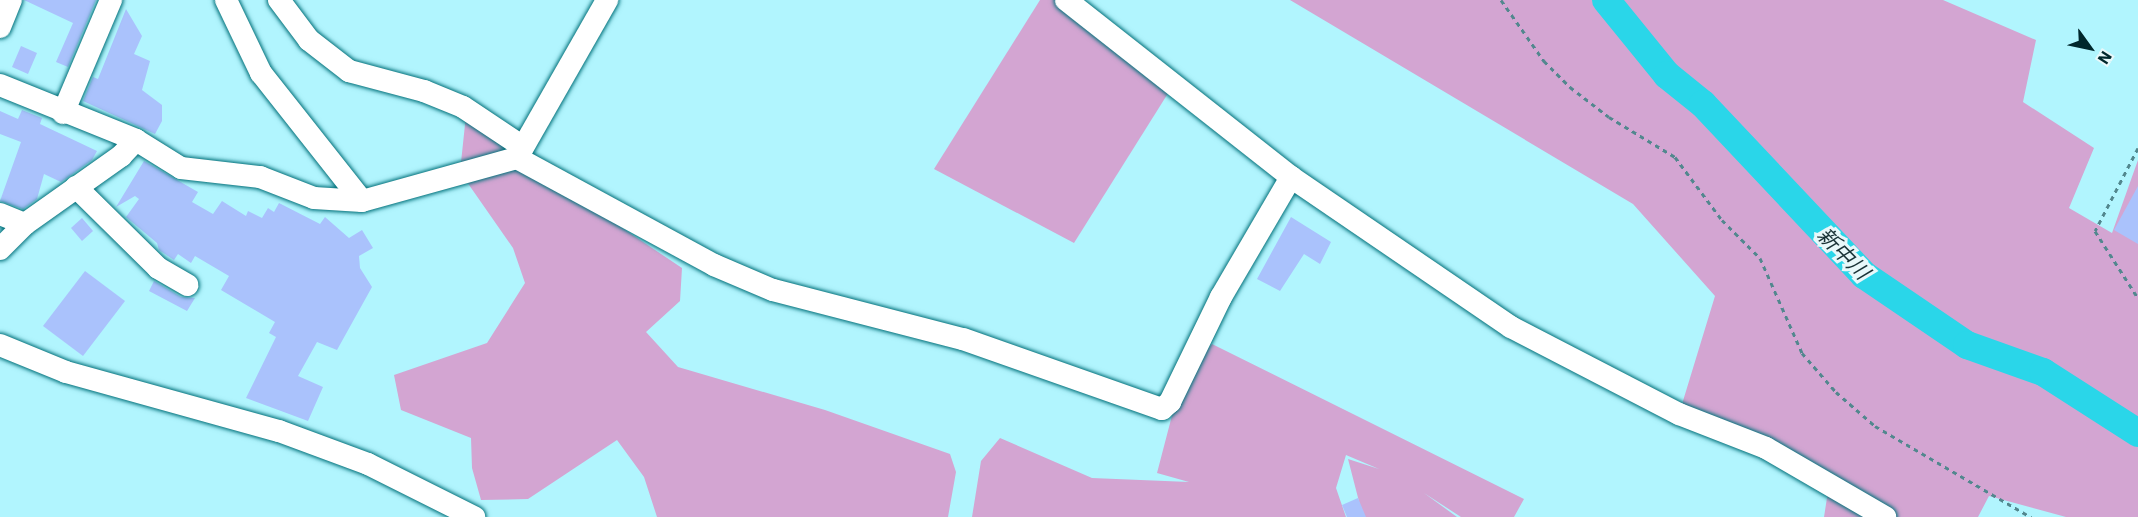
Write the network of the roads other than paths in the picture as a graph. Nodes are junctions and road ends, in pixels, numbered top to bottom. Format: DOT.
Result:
graph roads {
  1 [pos="11,0"];
  2 [pos="111,0"];
  3 [pos="226,0"];
  4 [pos="279,0"];
  5 [pos="607,0"];
  6 [pos="1066,0"];
  7 [pos="0,27"];
  8 [pos="0,85"];
  9 [pos="63,113"];
  10 [pos="136,140"];
  11 [pos="520,153"];
  12 [pos="1291,177"];
  13 [pos="76,187"];
  14 [pos="362,201"];
  15 [pos="0,214"];
  16 [pos="25,224"];
  17 [pos="0,249"];
  18 [pos="187,285"];
  19 [pos="0,345"];
  20 [pos="474,517"];
  21 [pos="1885,517"];
  1 -- 7 [label="street"];
  2 -- 9 [label="street"];
  3 -- 14 [label="street"];
  4 -- 11 [label="street"];
  5 -- 11 [label="street"];
  6 -- 12 [label="street"];
  8 -- 9 [label="street"];
  9 -- 10 [label="street"];
  10 -- 13 [label="street"];
  10 -- 14 [label="street"];
  11 -- 12 [label="street"];
  11 -- 14 [label="street"];
  12 -- 21 [label="street"];
  13 -- 16 [label="street"];
  13 -- 18 [label="street"];
  15 -- 16 [label="street"];
  16 -- 17 [label="street"];
  19 -- 20 [label="street"];
}
